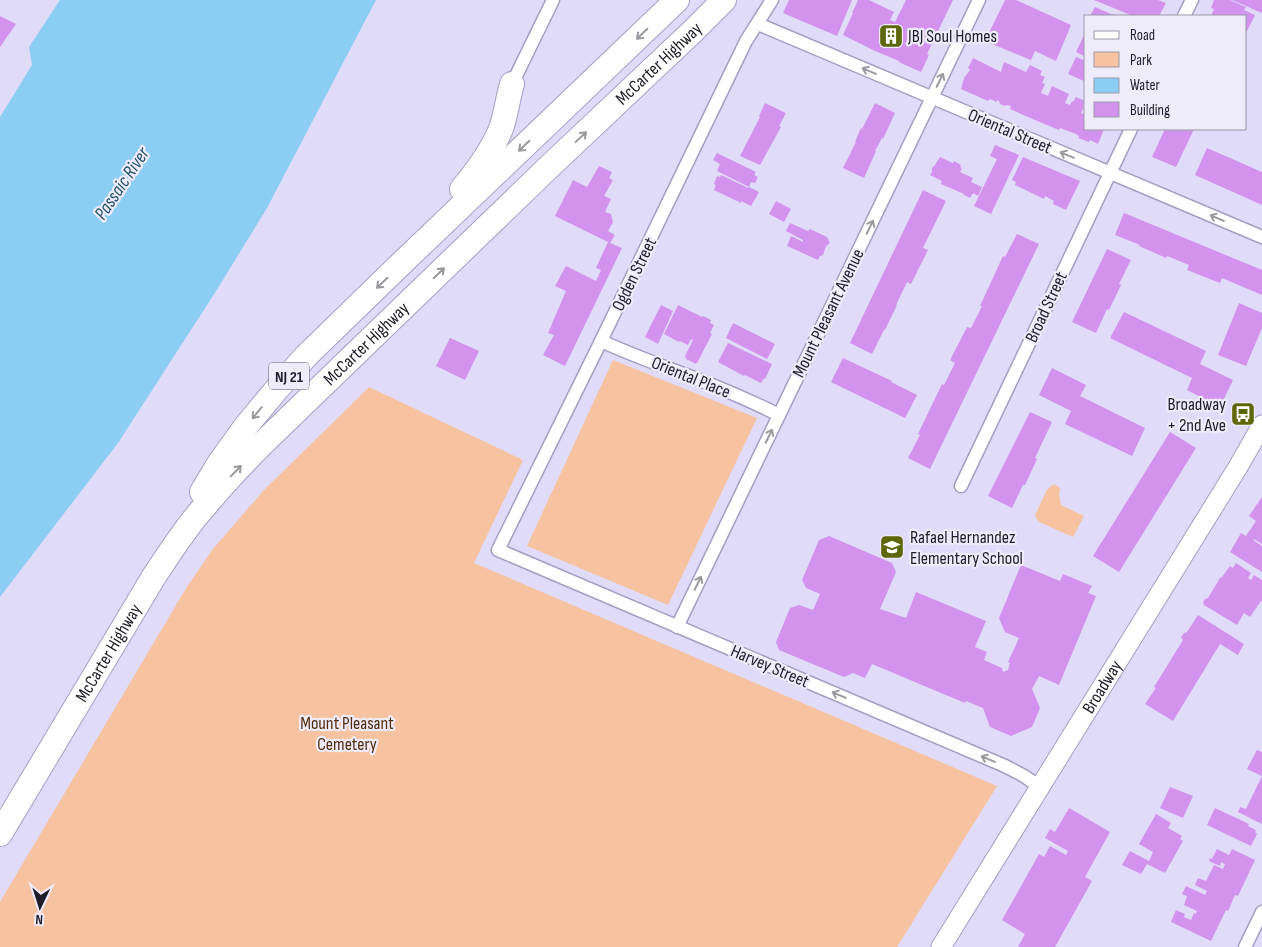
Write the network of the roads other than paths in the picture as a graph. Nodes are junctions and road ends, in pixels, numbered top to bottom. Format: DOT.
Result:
graph roads {
  1 [pos="552,0"];
  2 [pos="677,0"];
  3 [pos="724,0"];
  4 [pos="772,0"];
  5 [pos="979,0"];
  6 [pos="1192,0"];
  7 [pos="1184,15"];
  8 [pos="758,24"];
  9 [pos="512,84"];
  10 [pos="932,98"];
  11 [pos="1130,130"];
  12 [pos="1110,173"];
  13 [pos="1262,237"];
  14 [pos="405,260"];
  15 [pos="601,341"];
  16 [pos="779,415"];
  17 [pos="1262,425"];
  18 [pos="1255,455"];
  19 [pos="961,486"];
  20 [pos="498,550"];
  21 [pos="677,627"];
  22 [pos="1040,787"];
  23 [pos="0,833"];
  24 [pos="1262,912"];
  25 [pos="941,947"];
  26 [pos="1245,947"];
  1 -- 9 [label="street"];
  2 -- 14 [label="highway, McCarter Highway / NJ 21, one-way"];
  23 -- 3 [label="highway, McCarter Highway / NJ 21, one-way"];
  4 -- 8 [label="street, Ogden Street"];
  10 -- 5 [label="street, Mount Pleasant Avenue, one-way"];
  6 -- 7 [label="street"];
  10 -- 8 [label="street, Oriental Street, one-way"];
  8 -- 15 [label="street, Ogden Street"];
  9 -- 14 [label="highway"];
  12 -- 10 [label="street, Oriental Street, one-way"];
  16 -- 10 [label="street, Mount Pleasant Avenue, one-way"];
  11 -- 12 [label="street, Broad Street"];
  13 -- 12 [label="street, Oriental Street, one-way"];
  12 -- 19 [label="street, Broad Street"];
  14 -- 23 [label="highway, McCarter Highway / NJ 21, one-way"];
  15 -- 16 [label="street, Oriental Place"];
  15 -- 20 [label="street, Ogden Street"];
  21 -- 16 [label="street, Mount Pleasant Avenue, one-way"];
  17 -- 18 [label="main road, Broadway"];
  18 -- 22 [label="main road, Broadway"];
  20 -- 21 [label="street, Harvey Street"];
  22 -- 21 [label="street, Harvey Street, one-way"];
  22 -- 25 [label="main road, Broadway"];
  24 -- 26 [label="street"];
}
